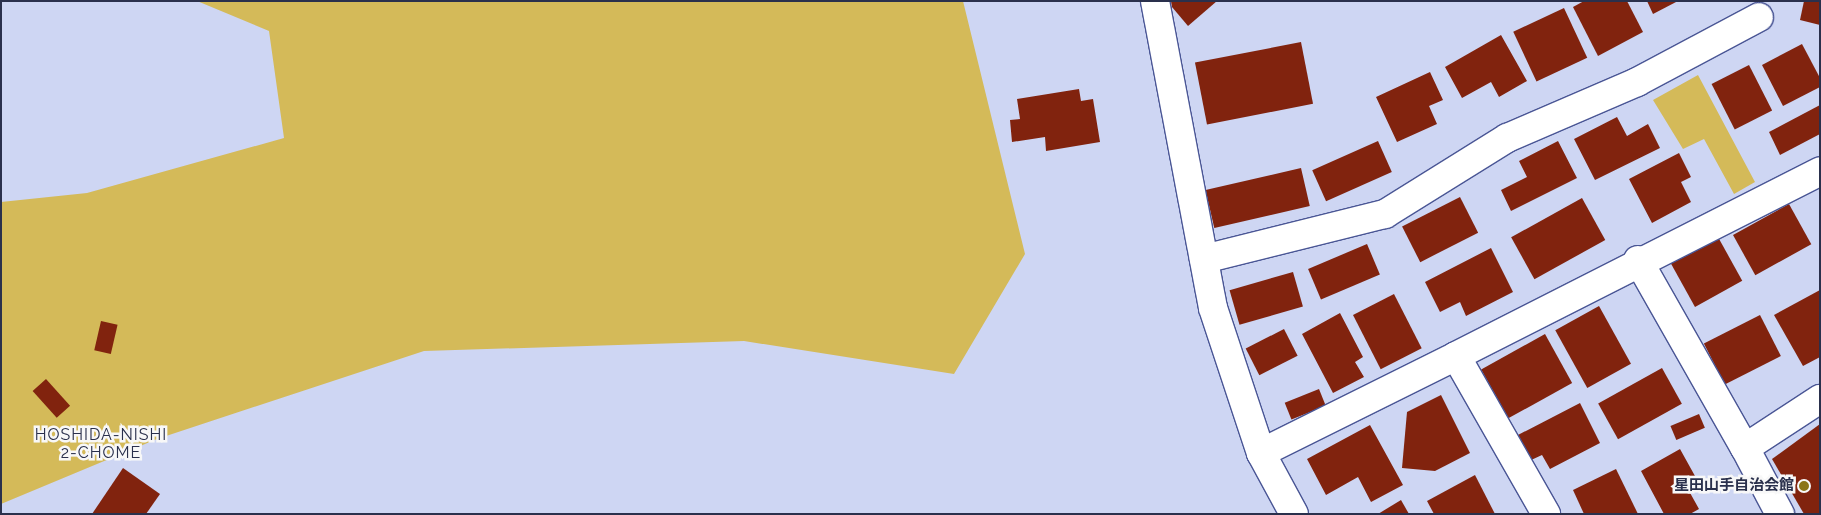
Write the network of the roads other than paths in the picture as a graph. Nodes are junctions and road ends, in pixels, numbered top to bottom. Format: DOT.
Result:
graph roads {
  1 [pos="1155,1"];
  2 [pos="1758,17"];
  3 [pos="1820,171"];
  4 [pos="1204,259"];
  5 [pos="1638,260"];
  6 [pos="1456,356"];
  7 [pos="1820,399"];
  8 [pos="1745,448"];
  9 [pos="1261,454"];
  10 [pos="1294,514"];
  11 [pos="1546,514"];
  12 [pos="1780,514"];
  1 -- 4 [label="street"];
  2 -- 4 [label="street"];
  3 -- 5 [label="street"];
  4 -- 9 [label="street"];
  5 -- 6 [label="street"];
  5 -- 8 [label="street"];
  6 -- 9 [label="street"];
  6 -- 11 [label="street"];
  7 -- 8 [label="street"];
  8 -- 12 [label="street"];
  9 -- 10 [label="street"];
}
